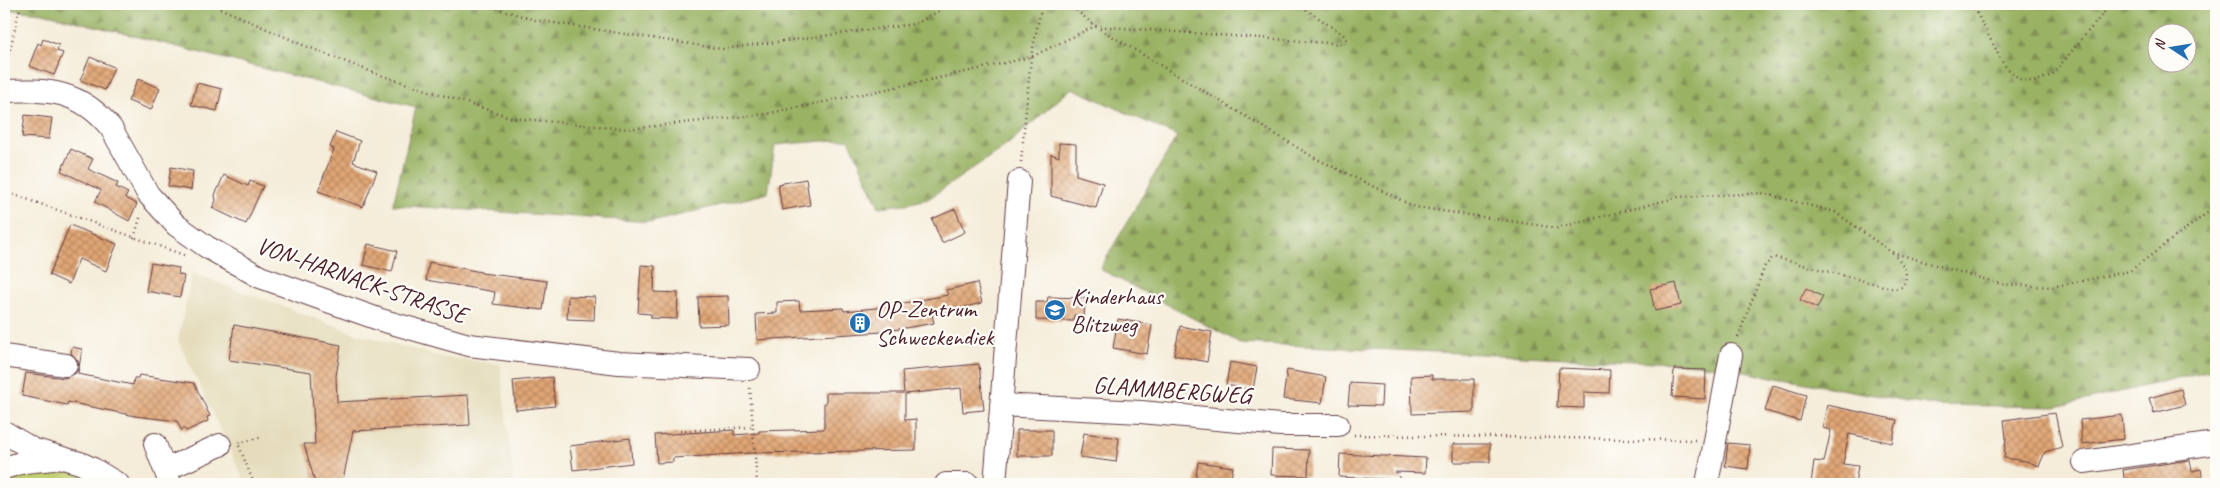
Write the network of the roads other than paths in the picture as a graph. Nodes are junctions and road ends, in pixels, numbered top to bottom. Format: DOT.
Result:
graph roads {
  1 [pos="4,91"];
  2 [pos="1019,181"];
  3 [pos="1731,355"];
  4 [pos="4,356"];
  5 [pos="66,365"];
  6 [pos="749,369"];
  7 [pos="1001,405"];
  8 [pos="1344,430"];
  9 [pos="4,432"];
  10 [pos="2216,443"];
  11 [pos="155,444"];
  12 [pos="220,445"];
  13 [pos="59,459"];
  14 [pos="2084,462"];
  15 [pos="4,468"];
  16 [pos="168,477"];
  17 [pos="118,484"];
  18 [pos="946,484"];
  19 [pos="968,484"];
  20 [pos="995,484"];
  21 [pos="1707,484"];
  1 -- 6 [label="street, VON-HARNACK-STRASSE"];
  2 -- 7 [label="street"];
  3 -- 21 [label="street"];
  4 -- 5 [label="street"];
  7 -- 8 [label="street, GLAMMBERGWEG"];
  7 -- 20 [label="street"];
  9 -- 13 [label="street"];
  10 -- 14 [label="street"];
  11 -- 16 [label="street"];
  12 -- 16 [label="street"];
  13 -- 15 [label="street"];
  13 -- 17 [label="street"];
  18 -- 19 [label="street"];
}
